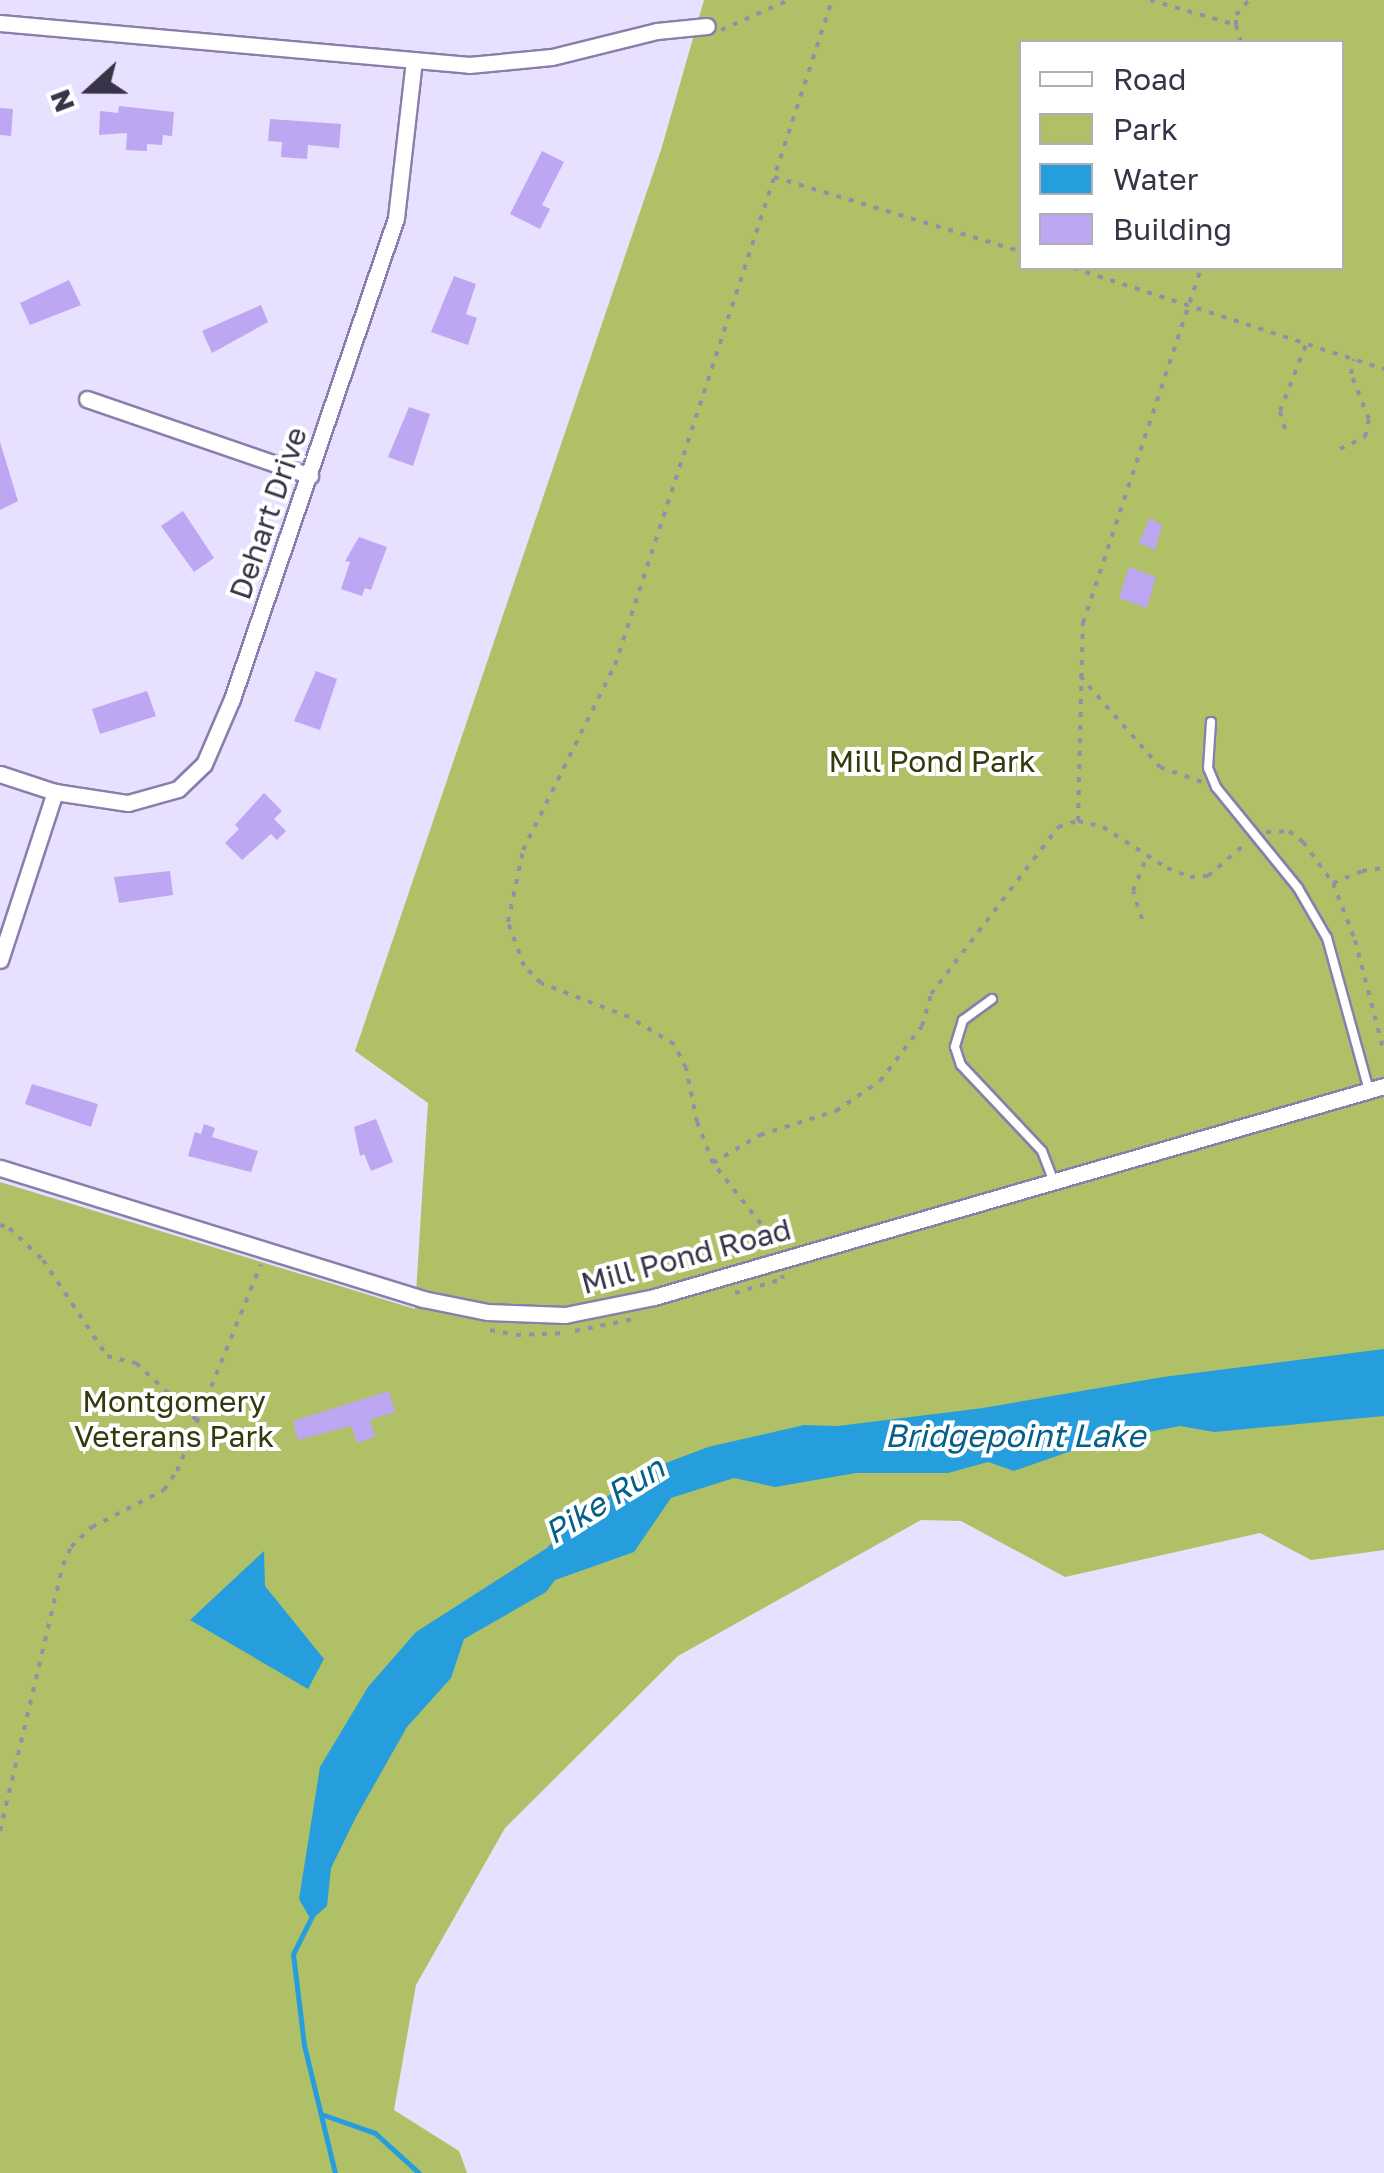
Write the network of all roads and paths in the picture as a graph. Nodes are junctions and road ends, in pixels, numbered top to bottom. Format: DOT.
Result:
graph roads {
  1 [pos="789,0"];
  2 [pos="832,0"];
  3 [pos="1150,0"];
  4 [pos="1250,0"];
  5 [pos="0,23"];
  6 [pos="1236,25"];
  7 [pos="707,26"];
  8 [pos="1240,40"];
  9 [pos="414,61"];
  10 [pos="774,176"];
  11 [pos="1019,251"];
  12 [pos="1079,270"];
  13 [pos="1200,270"];
  14 [pos="1190,303"];
  15 [pos="1307,342"];
  16 [pos="1354,359"];
  17 [pos="1384,369"];
  18 [pos="87,399"];
  19 [pos="1286,430"];
  20 [pos="1340,449"];
  21 [pos="310,476"];
  22 [pos="1079,675"];
  23 [pos="1211,722"];
  24 [pos="0,774"];
  25 [pos="1216,787"];
  26 [pos="55,792"];
  27 [pos="1078,821"];
  28 [pos="1257,838"];
  29 [pos="1147,856"];
  30 [pos="1384,868"];
  31 [pos="1333,883"];
  32 [pos="1142,919"];
  33 [pos="0,960"];
  34 [pos="992,999"];
  35 [pos="1384,1052"];
  36 [pos="1377,1088"];
  37 [pos="713,1163"];
  38 [pos="0,1168"];
  39 [pos="1054,1182"];
  40 [pos="0,1225"];
  41 [pos="775,1252"];
  42 [pos="262,1263"];
  43 [pos="781,1272"];
  44 [pos="728,1294"];
  45 [pos="653,1314"];
  46 [pos="483,1329"];
  47 [pos="198,1422"];
  48 [pos="0,1831"];
  1 -- 7 [label="path"];
  2 -- 10 [label="path"];
  3 -- 6 [label="path"];
  4 -- 6 [label="path"];
  5 -- 9 [label="street"];
  6 -- 8 [label="path"];
  7 -- 9 [label="street"];
  9 -- 21 [label="street, Dehart Drive"];
  10 -- 11 [label="path"];
  10 -- 37 [label="path"];
  12 -- 14 [label="path"];
  13 -- 14 [label="path"];
  14 -- 15 [label="path"];
  14 -- 22 [label="path"];
  15 -- 16 [label="path"];
  15 -- 19 [label="path"];
  16 -- 17 [label="path"];
  16 -- 20 [label="path"];
  18 -- 21 [label="street"];
  21 -- 26 [label="street, Dehart Drive"];
  22 -- 25 [label="path"];
  22 -- 27 [label="path"];
  23 -- 25 [label="lane"];
  24 -- 26 [label="street, Dehart Drive"];
  25 -- 28 [label="lane"];
  26 -- 33 [label="street"];
  27 -- 29 [label="path"];
  27 -- 37 [label="path"];
  28 -- 29 [label="path"];
  28 -- 31 [label="path"];
  28 -- 36 [label="lane"];
  29 -- 32 [label="path"];
  30 -- 31 [label="path"];
  31 -- 35 [label="path"];
  34 -- 39 [label="lane"];
  36 -- 39 [label="street, Mill Pond Road"];
  37 -- 41 [label="path"];
  38 -- 39 [label="street, Mill Pond Road"];
  40 -- 47 [label="path"];
  42 -- 47 [label="path"];
  43 -- 44 [label="path"];
  45 -- 46 [label="path"];
  47 -- 48 [label="path"];
}
